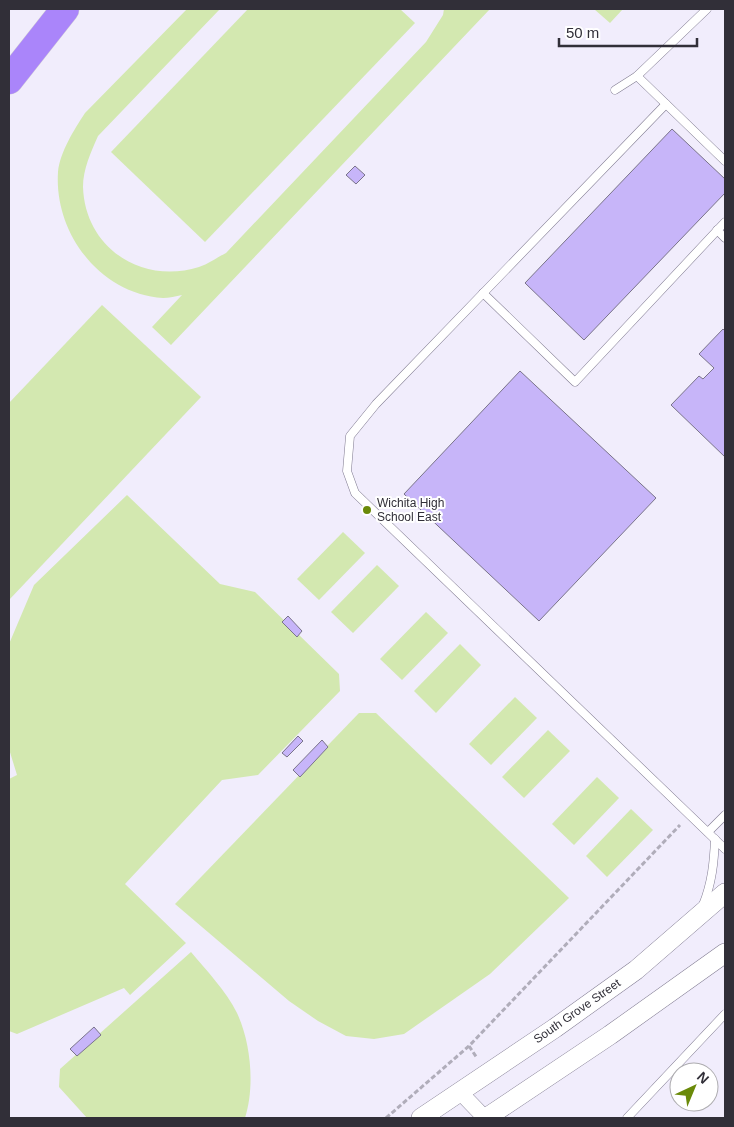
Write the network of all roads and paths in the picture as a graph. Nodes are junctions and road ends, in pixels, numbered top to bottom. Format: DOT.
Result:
graph roads {
  1 [pos="61,9"];
  2 [pos="65,9"];
  3 [pos="707,9"];
  4 [pos="9,64"];
  5 [pos="637,76"];
  6 [pos="9,80"];
  7 [pos="615,90"];
  8 [pos="666,104"];
  9 [pos="725,161"];
  10 [pos="725,222"];
  11 [pos="717,230"];
  12 [pos="725,238"];
  13 [pos="483,294"];
  14 [pos="725,814"];
  15 [pos="680,825"];
  16 [pos="708,832"];
  17 [pos="715,839"];
  18 [pos="725,849"];
  19 [pos="725,893"];
  20 [pos="698,918"];
  21 [pos="725,953"];
  22 [pos="725,1014"];
  23 [pos="469,1046"];
  24 [pos="477,1058"];
  25 [pos="459,1091"];
  26 [pos="386,1118"];
  27 [pos="421,1118"];
  28 [pos="485,1118"];
  29 [pos="628,1118"];
  1 -- 4 [label="highway"];
  2 -- 6 [label="highway"];
  3 -- 5 [label="lane"];
  5 -- 7 [label="lane"];
  5 -- 8 [label="lane"];
  8 -- 9 [label="lane"];
  8 -- 13 [label="lane"];
  10 -- 11 [label="lane"];
  11 -- 12 [label="lane"];
  11 -- 13 [label="lane"];
  13 -- 16 [label="lane"];
  14 -- 16 [label="lane"];
  15 -- 23 [label="path"];
  16 -- 17 [label="lane"];
  17 -- 18 [label="lane"];
  17 -- 20 [label="lane"];
  19 -- 20 [label="street, South Grove Street"];
  20 -- 25 [label="street, South Grove Street"];
  21 -- 28 [label="street"];
  22 -- 29 [label="lane"];
  23 -- 24 [label="path"];
  23 -- 26 [label="path"];
  25 -- 27 [label="street, South Grove Street"];
  25 -- 28 [label="street"];
}
